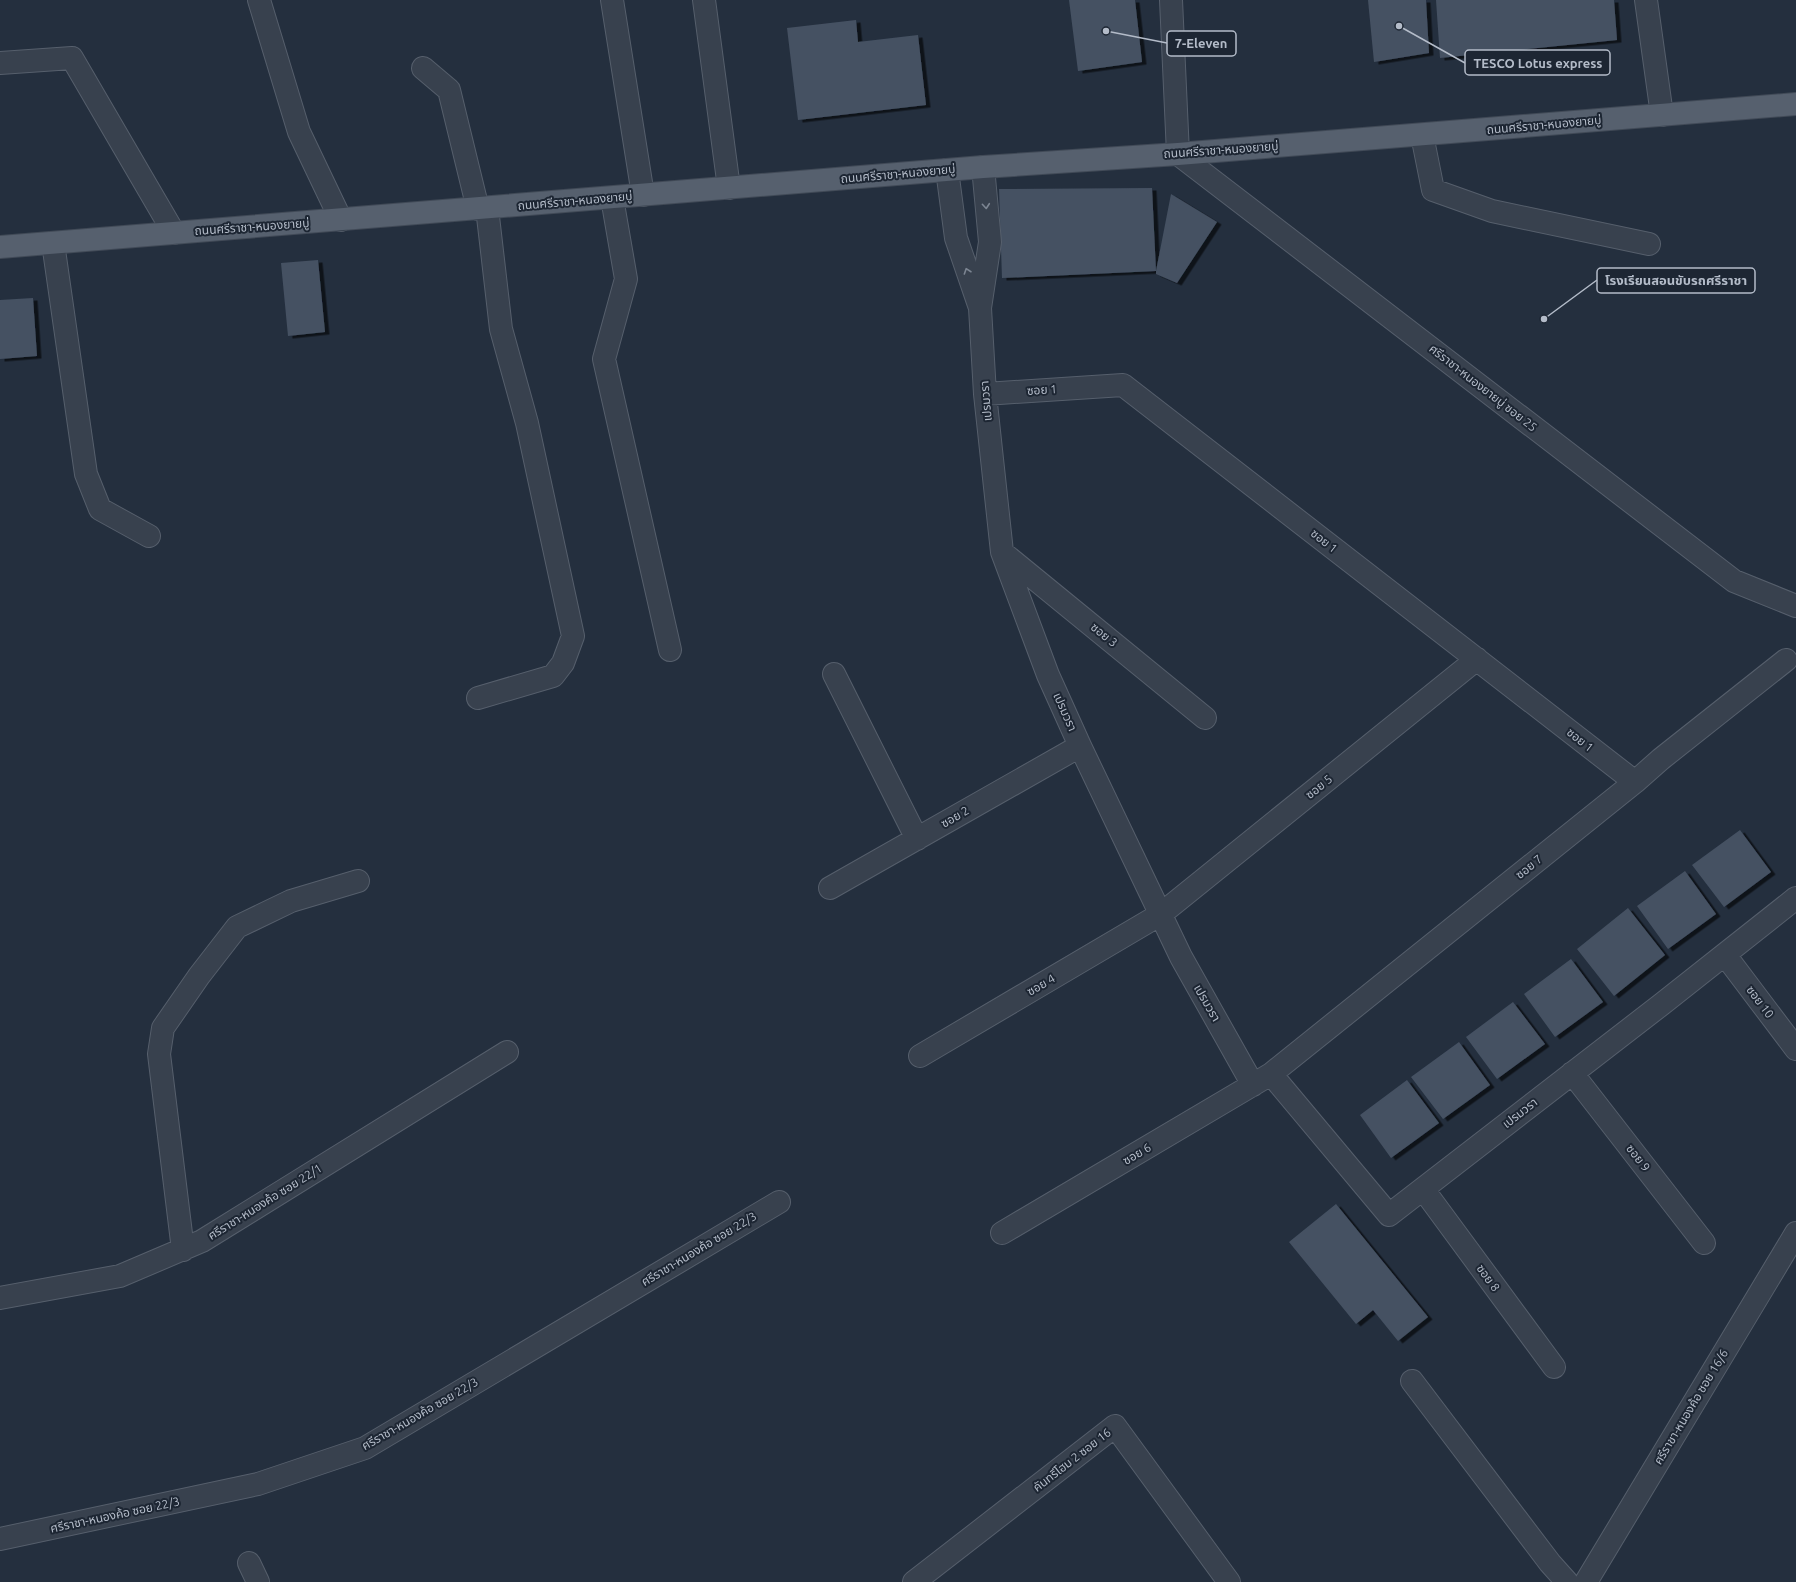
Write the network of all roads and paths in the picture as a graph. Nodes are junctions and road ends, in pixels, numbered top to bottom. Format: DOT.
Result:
graph roads {
  1 [pos="259,0"];
  2 [pos="612,0"];
  3 [pos="704,0"];
  4 [pos="1171,0"];
  5 [pos="1646,0"];
  6 [pos="0,63"];
  7 [pos="424,68"];
  8 [pos="1796,104"];
  9 [pos="1662,115"];
  10 [pos="1422,134"];
  11 [pos="1178,154"];
  12 [pos="982,167"];
  13 [pos="947,170"];
  14 [pos="729,188"];
  15 [pos="642,195"];
  16 [pos="612,198"];
  17 [pos="483,208"];
  18 [pos="341,220"];
  19 [pos="174,233"];
  20 [pos="53,243"];
  21 [pos="1648,244"];
  22 [pos="0,247"];
  23 [pos="980,308"];
  24 [pos="985,394"];
  25 [pos="149,536"];
  26 [pos="1002,552"];
  27 [pos="1796,606"];
  28 [pos="670,650"];
  29 [pos="1477,659"];
  30 [pos="1786,660"];
  31 [pos="834,674"];
  32 [pos="478,698"];
  33 [pos="1205,718"];
  34 [pos="1080,746"];
  35 [pos="1635,782"];
  36 [pos="917,839"];
  37 [pos="358,881"];
  38 [pos="830,888"];
  39 [pos="1796,898"];
  40 [pos="1161,914"];
  41 [pos="1725,955"];
  42 [pos="1796,1049"];
  43 [pos="508,1052"];
  44 [pos="920,1056"];
  45 [pos="1572,1073"];
  46 [pos="1262,1079"];
  47 [pos="1423,1189"];
  48 [pos="779,1202"];
  49 [pos="1002,1233"];
  50 [pos="1796,1233"];
  51 [pos="1704,1243"];
  52 [pos="183,1250"];
  53 [pos="0,1298"];
  54 [pos="1554,1367"];
  55 [pos="1412,1381"];
  56 [pos="0,1539"];
  57 [pos="914,1582"];
  58 [pos="1229,1582"];
  59 [pos="1567,1582"];
  60 [pos="1586,1582"];
  1 -- 18 [label="street"];
  2 -- 15 [label="street"];
  3 -- 14 [label="street"];
  4 -- 11 [label="street"];
  5 -- 9 [label="street"];
  6 -- 19 [label="street"];
  7 -- 17 [label="street"];
  8 -- 9 [label="main road, ถนนศรีราชา-หนองยายบู่"];
  9 -- 10 [label="main road, ถนนศรีราชา-หนองยายบู่"];
  10 -- 11 [label="main road, ถนนศรีราชา-หนองยายบู่"];
  10 -- 21 [label="street"];
  11 -- 12 [label="main road, ถนนศรีราชา-หนองยายบู่"];
  11 -- 27 [label="street, ศรีราชา-หนองยายบู่ ซอย 25"];
  12 -- 13 [label="main road, ถนนศรีราชา-หนองยายบู่"];
  12 -- 23 [label="street, เปรมวรา, one-way"];
  13 -- 14 [label="main road, ถนนศรีราชา-หนองยายบู่"];
  23 -- 13 [label="street, เปรมวรา, one-way"];
  14 -- 15 [label="main road, ถนนศรีราชา-หนองยายบู่"];
  15 -- 16 [label="main road, ถนนศรีราชา-หนองยายบู่"];
  16 -- 17 [label="main road, ถนนศรีราชา-หนองยายบู่"];
  16 -- 28 [label="street"];
  17 -- 18 [label="main road, ถนนศรีราชา-หนองยายบู่"];
  17 -- 32 [label="street"];
  18 -- 19 [label="main road, ถนนศรีราชา-หนองยายบู่"];
  19 -- 20 [label="main road, ถนนศรีราชา-หนองยายบู่"];
  20 -- 22 [label="main road, ถนนศรีราชา-หนองยายบู่"];
  20 -- 25 [label="street"];
  23 -- 24 [label="street, เปรมวรา"];
  24 -- 26 [label="street, เปรมวรา"];
  24 -- 29 [label="street, ซอย 1"];
  26 -- 33 [label="street, ซอย 3"];
  26 -- 34 [label="street, เปรมวรา"];
  29 -- 35 [label="street, ซอย 1"];
  29 -- 40 [label="street, ซอย 5"];
  30 -- 35 [label="street, ซอย 7"];
  31 -- 36 [label="street"];
  34 -- 36 [label="street, ซอย 2"];
  34 -- 40 [label="street, เปรมวรา"];
  35 -- 46 [label="street, ซอย 7"];
  36 -- 38 [label="street, ซอย 2"];
  37 -- 52 [label="street"];
  39 -- 41 [label="street, เปรมวรา"];
  40 -- 44 [label="street, ซอย 4"];
  40 -- 46 [label="street, เปรมวรา"];
  41 -- 42 [label="street, ซอย 10"];
  41 -- 45 [label="street, เปรมวรา"];
  43 -- 52 [label="street, ศรีราชา-หนองค้อ ซอย 22/1"];
  45 -- 47 [label="street, เปรมวรา"];
  45 -- 51 [label="street, ซอย 9"];
  46 -- 47 [label="street, เปรมวรา"];
  46 -- 49 [label="street, ซอย 6"];
  47 -- 54 [label="street, ซอย 8"];
  48 -- 56 [label="street, ศรีราชา-หนองค้อ ซอย 22/3"];
  50 -- 60 [label="street, ศรีราชา-หนองค้อ ซอย 16/6"];
  52 -- 53 [label="street, ศรีราชา-หนองค้อ ซอย 22/1"];
  55 -- 59 [label="street"];
  57 -- 58 [label="street, คันทรีโฮม 2 ซอย 16"];
}
